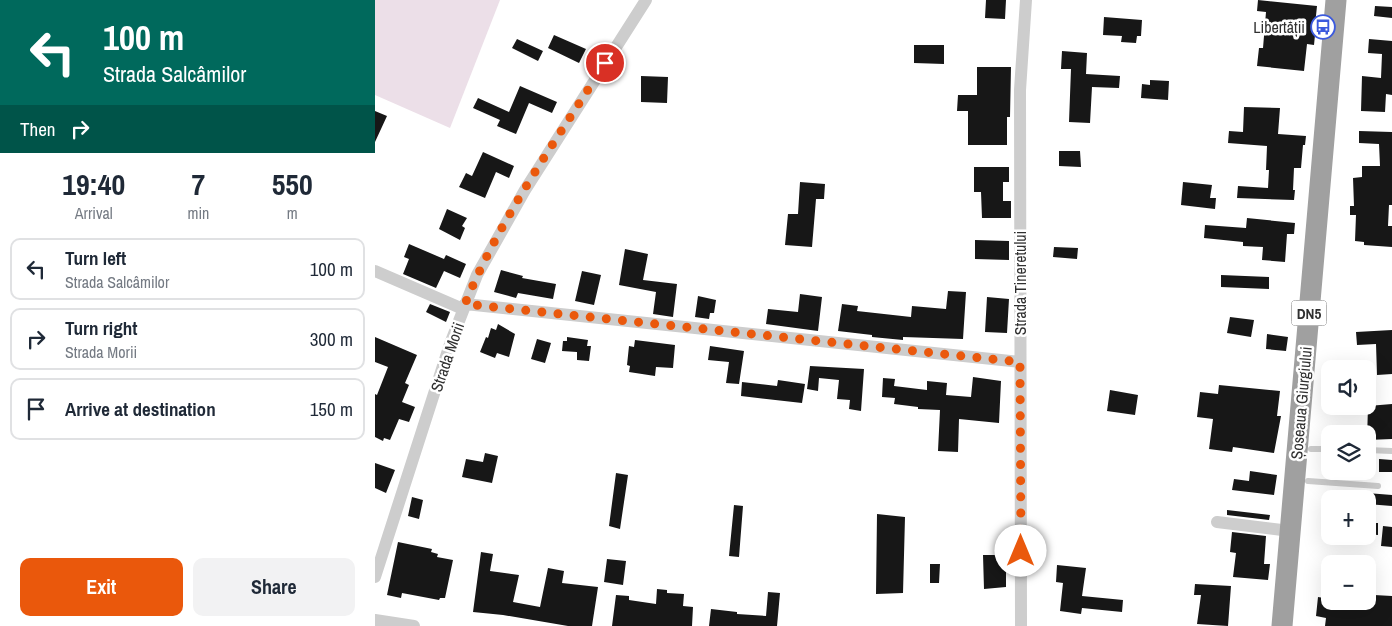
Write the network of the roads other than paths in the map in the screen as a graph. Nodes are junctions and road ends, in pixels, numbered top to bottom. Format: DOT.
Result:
graph roads {
  1 [pos="646,0"];
  2 [pos="1026,0"];
  3 [pos="1336,0"];
  4 [pos="1350,0"];
  5 [pos="375,271"];
  6 [pos="464,306"];
  7 [pos="1020,362"];
  8 [pos="1323,425"];
  9 [pos="1321,449"];
  10 [pos="1376,450"];
  11 [pos="1392,450"];
  12 [pos="1308,481"];
  13 [pos="1378,486"];
  14 [pos="1217,522"];
  15 [pos="1290,530"];
  16 [pos="375,577"];
  17 [pos="375,620"];
  18 [pos="414,626"];
  19 [pos="1021,626"];
  20 [pos="1282,626"];
  21 [pos="1296,626"];
  1 -- 6 [label="street, Strada Morii"];
  2 -- 7 [label="street, Strada Tineretului"];
  3 -- 15 [label="highway, Șoseaua Giurgiului / DN5"];
  4 -- 8 [label="highway, Șoseaua Giurgiului / DN5"];
  5 -- 6 [label="street"];
  6 -- 7 [label="street"];
  6 -- 16 [label="street, Strada Morii"];
  7 -- 19 [label="street, Strada Tineretului"];
  9 -- 12 [label="highway, Șoseaua Giurgiului / DN5"];
  10 -- 11 [label="lane"];
  12 -- 13 [label="lane"];
  12 -- 21 [label="highway, Șoseaua Giurgiului / DN5"];
  14 -- 15 [label="street"];
  15 -- 20 [label="highway, Șoseaua Giurgiului / DN5"];
  17 -- 18 [label="street"];
}
